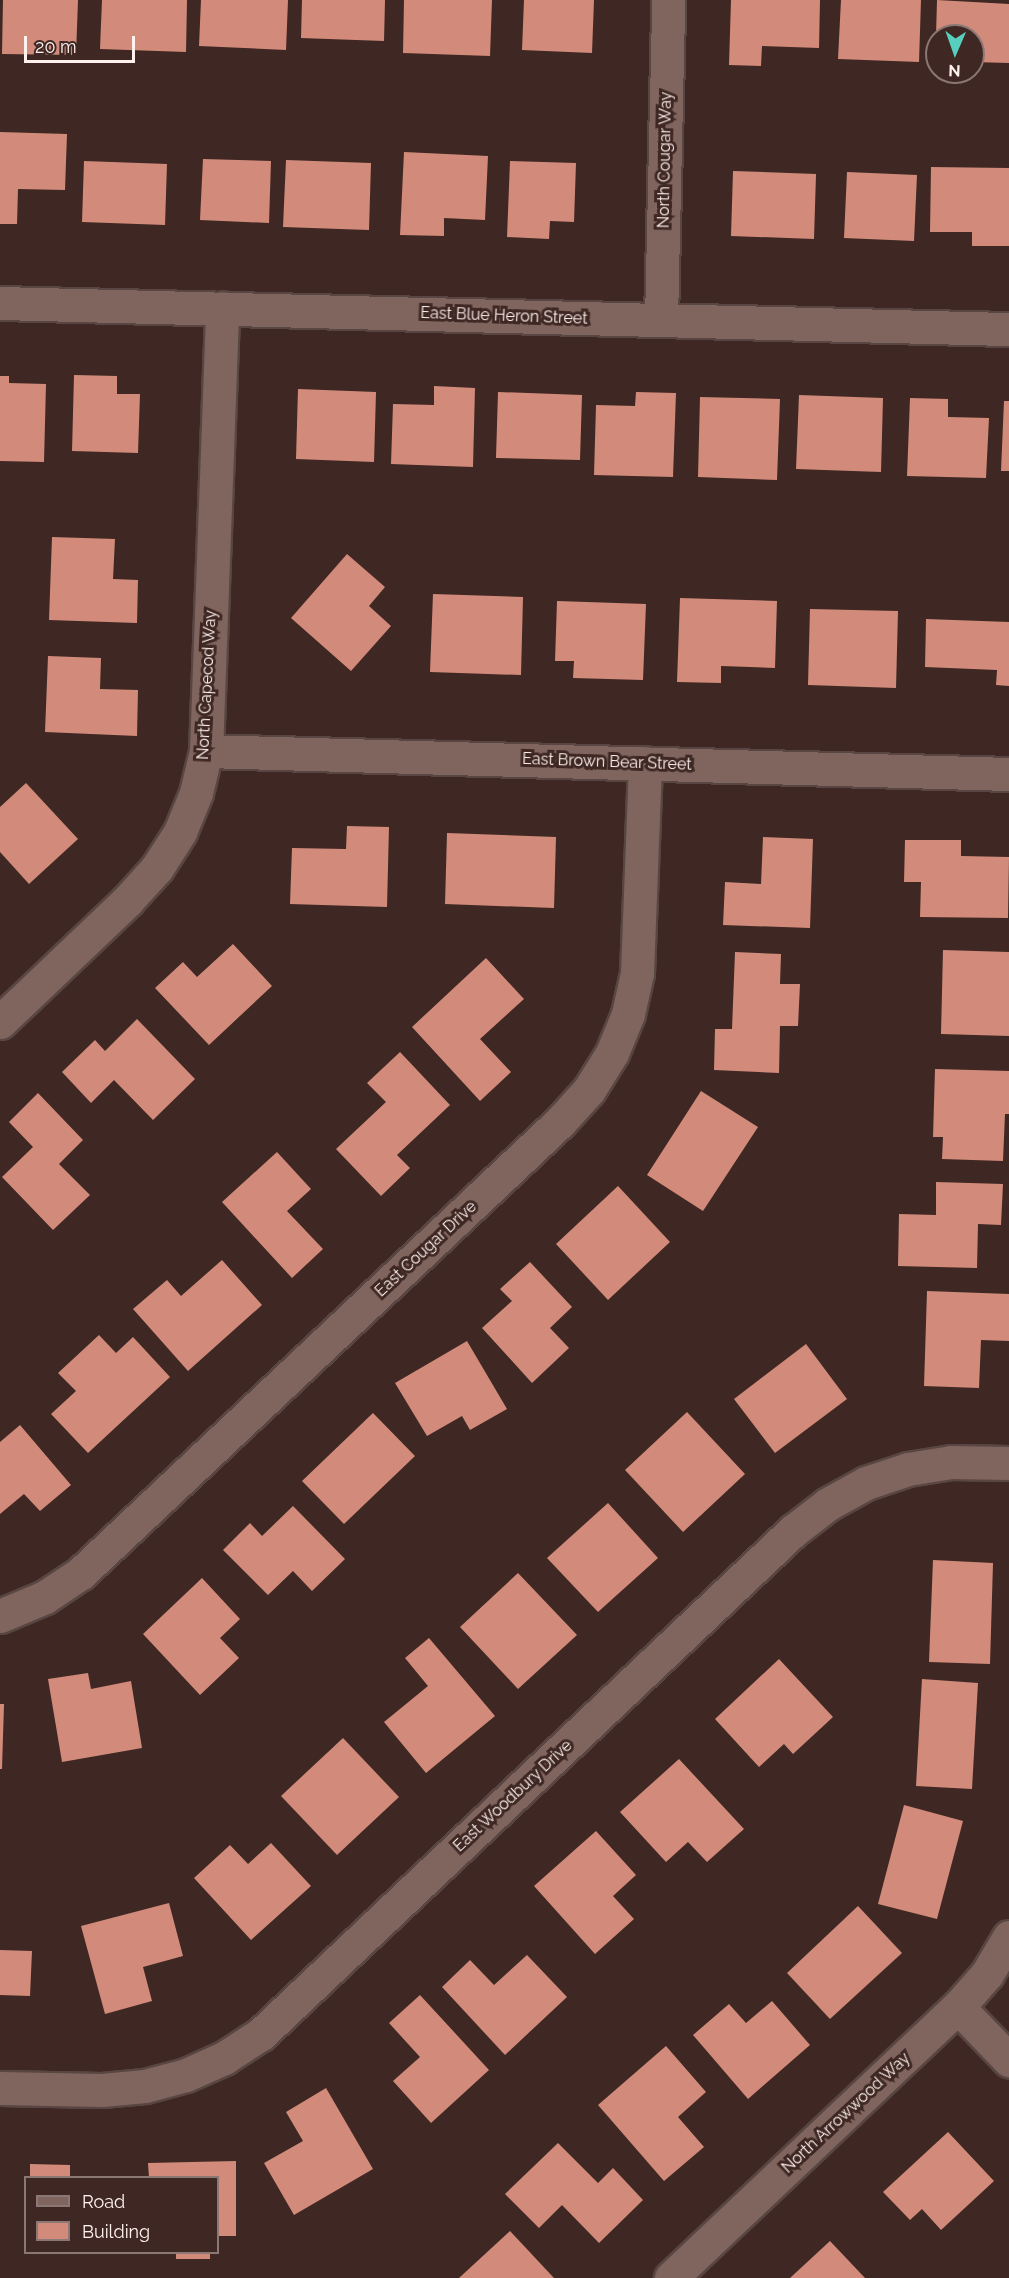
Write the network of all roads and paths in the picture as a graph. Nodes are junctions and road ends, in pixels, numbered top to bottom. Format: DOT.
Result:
graph roads {
  1 [pos="668,0"];
  2 [pos="0,303"];
  3 [pos="222,308"];
  4 [pos="661,320"];
  5 [pos="1009,329"];
  6 [pos="206,751"];
  7 [pos="645,763"];
  8 [pos="1009,774"];
  9 [pos="0,1022"];
  10 [pos="1009,1463"];
  11 [pos="0,1616"];
  12 [pos="1009,1938"];
  13 [pos="958,2007"];
  14 [pos="1009,2060"];
  15 [pos="0,2088"];
  16 [pos="671,2278"];
  1 -- 4 [label="street, North Cougar Way"];
  2 -- 3 [label="street, East Blue Heron Street"];
  3 -- 4 [label="street, East Blue Heron Street"];
  3 -- 6 [label="street, North Capecod Way"];
  4 -- 5 [label="street, East Blue Heron Street"];
  6 -- 7 [label="street, East Brown Bear Street"];
  6 -- 9 [label="street, North Capecod Way"];
  7 -- 8 [label="street, East Brown Bear Street"];
  7 -- 11 [label="street, East Cougar Drive"];
  10 -- 15 [label="street, East Woodbury Drive"];
  12 -- 13 [label="street, North Arrowwood Way"];
  13 -- 14 [label="street"];
  13 -- 16 [label="street, North Arrowwood Way"];
}
